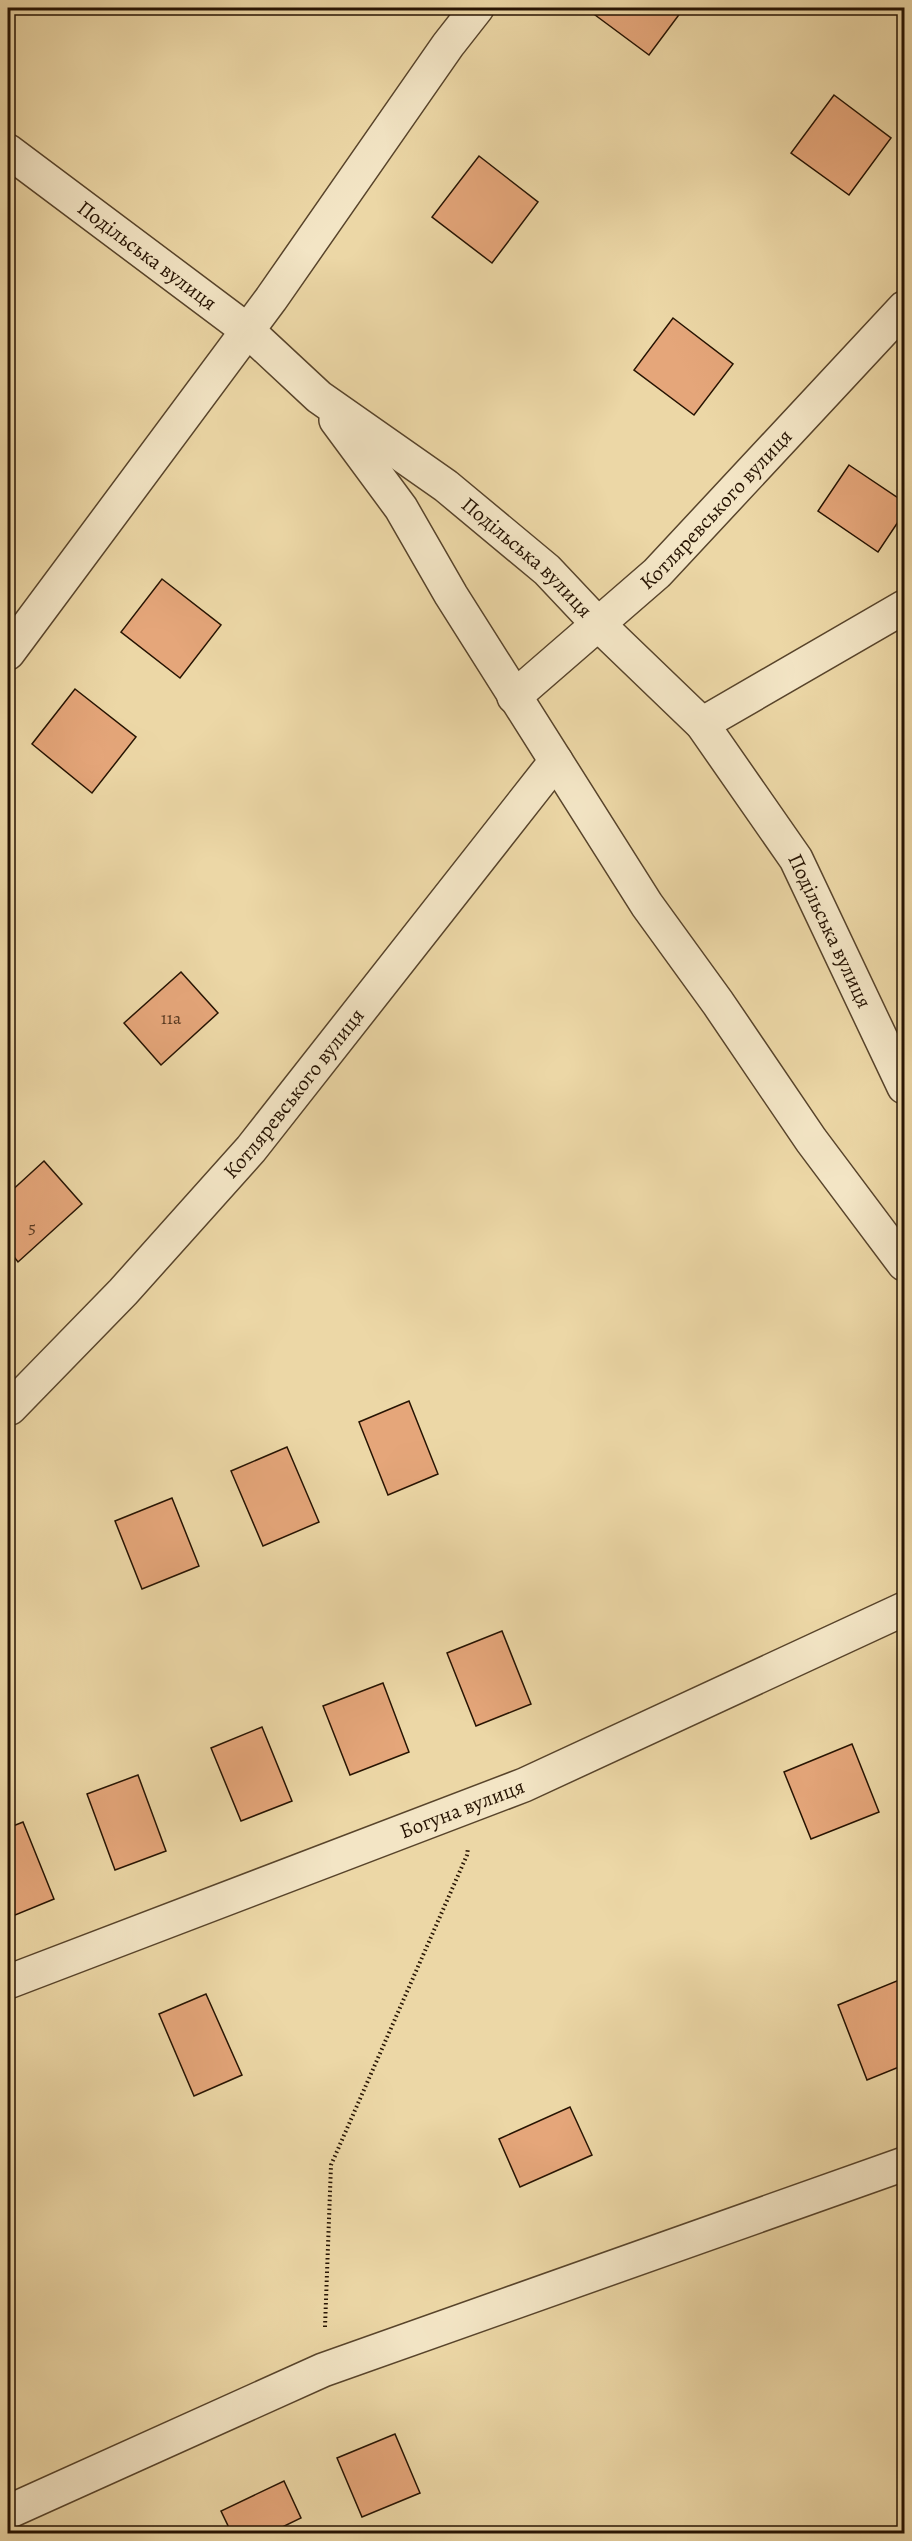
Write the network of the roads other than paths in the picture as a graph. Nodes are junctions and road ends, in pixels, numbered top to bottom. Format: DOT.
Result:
graph roads {
  1 [pos="477,8"];
  2 [pos="8,151"];
  3 [pos="904,308"];
  4 [pos="247,330"];
  5 [pos="319,397"];
  6 [pos="904,607"];
  7 [pos="597,623"];
  8 [pos="8,653"];
  9 [pos="514,697"];
  10 [pos="702,724"];
  11 [pos="556,761"];
  12 [pos="904,1087"];
  13 [pos="904,1264"];
  14 [pos="10,1408"];
  15 [pos="904,1609"];
  16 [pos="8,1982"];
  17 [pos="904,2163"];
  18 [pos="8,2512"];
  1 -- 4 [label="street"];
  2 -- 4 [label="street, Подільська вулиця"];
  3 -- 7 [label="street, Котляревського вулиця"];
  4 -- 5 [label="street, Подільська вулиця"];
  4 -- 8 [label="street"];
  5 -- 7 [label="street, Подільська вулиця"];
  5 -- 9 [label="street"];
  6 -- 10 [label="street"];
  7 -- 9 [label="street, Котляревського вулиця"];
  7 -- 10 [label="street, Подільська вулиця"];
  9 -- 11 [label="street"];
  10 -- 12 [label="street, Подільська вулиця"];
  11 -- 13 [label="street"];
  11 -- 14 [label="street, Котляревського вулиця"];
  15 -- 16 [label="street, Богуна вулиця"];
  17 -- 18 [label="street"];
}
